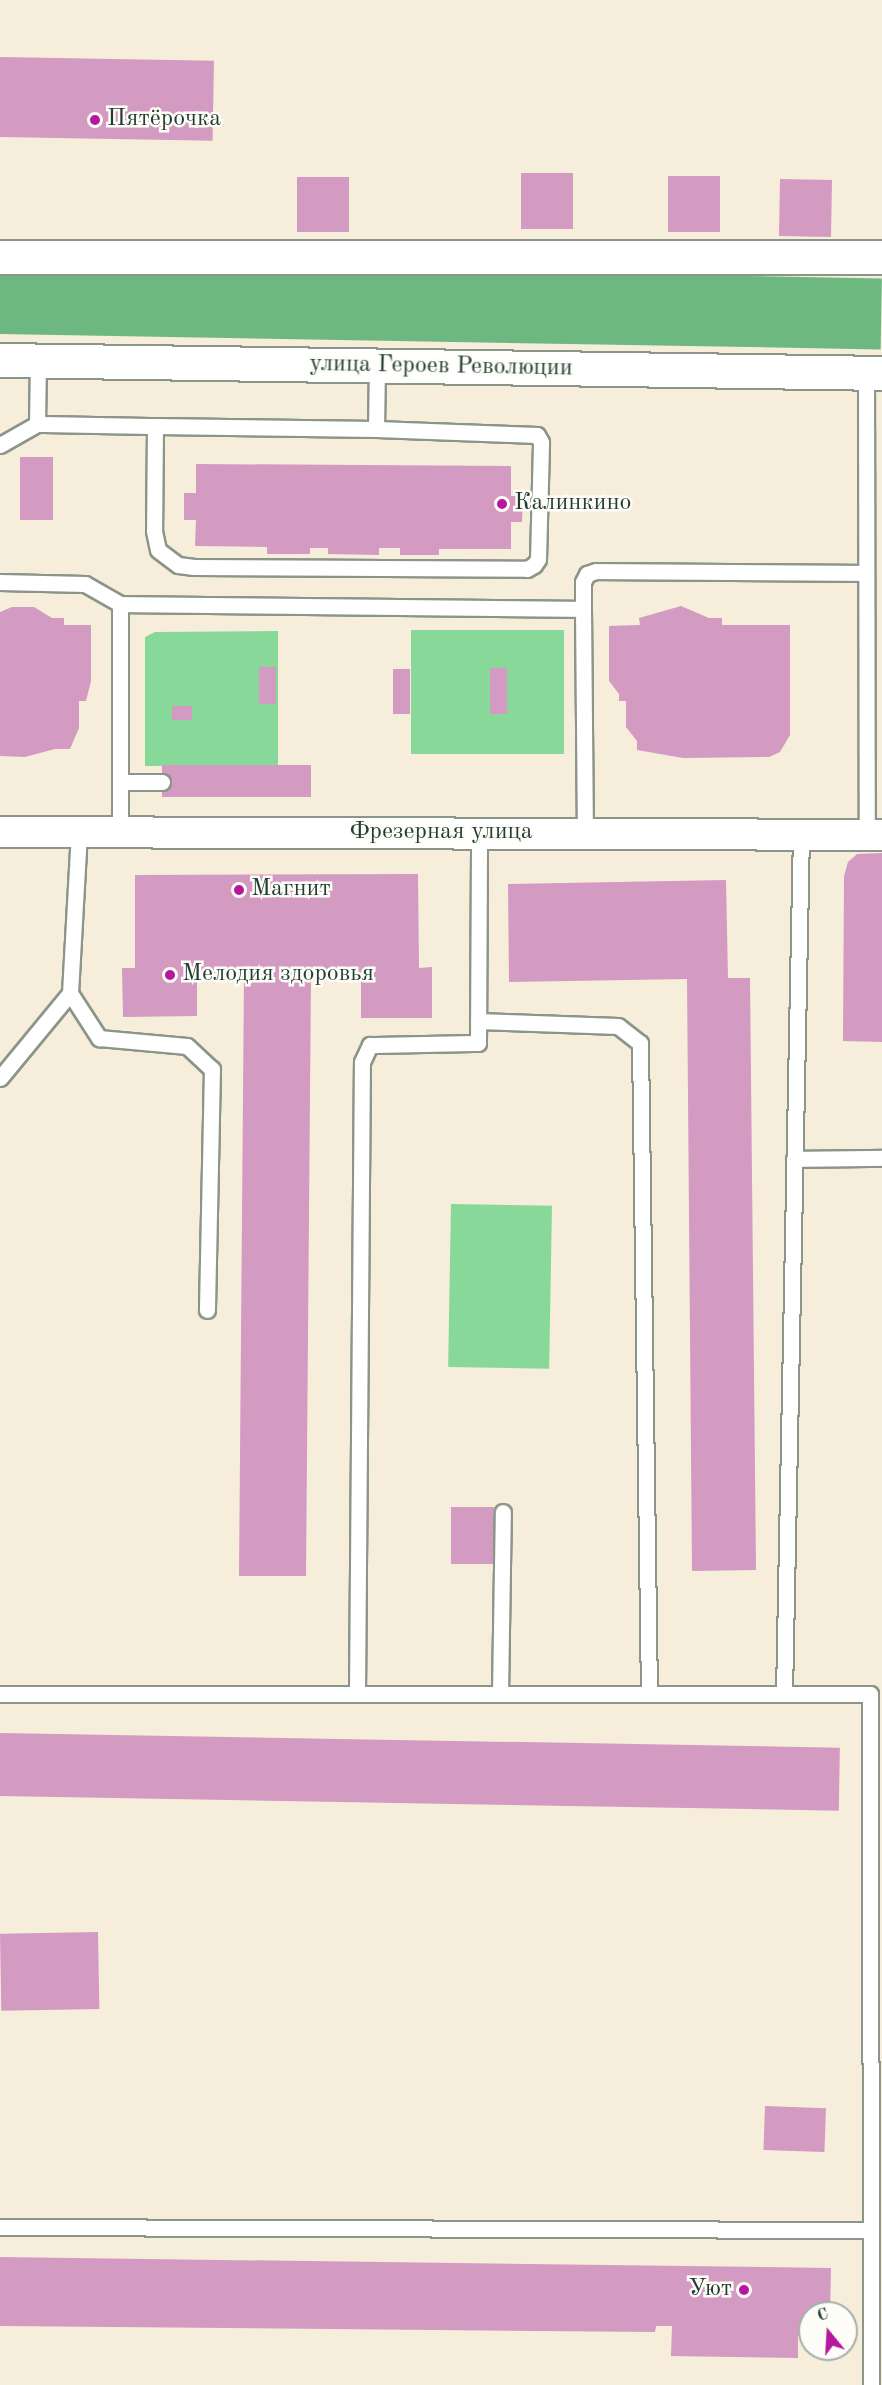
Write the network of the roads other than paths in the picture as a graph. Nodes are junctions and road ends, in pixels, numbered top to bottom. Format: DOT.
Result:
graph roads {
  1 [pos="0,257"];
  2 [pos="882,257"];
  3 [pos="0,360"];
  4 [pos="38,360"];
  5 [pos="378,366"];
  6 [pos="874,373"];
  7 [pos="37,424"];
  8 [pos="155,426"];
  9 [pos="376,429"];
  10 [pos="866,435"];
  11 [pos="882,435"];
  12 [pos="0,445"];
  13 [pos="866,573"];
  14 [pos="0,582"];
  15 [pos="120,604"];
  16 [pos="583,609"];
  17 [pos="120,782"];
  18 [pos="162,782"];
  19 [pos="0,832"];
  20 [pos="79,832"];
  21 [pos="120,832"];
  22 [pos="479,833"];
  23 [pos="585,834"];
  24 [pos="801,835"];
  25 [pos="874,835"];
  26 [pos="70,993"];
  27 [pos="478,1021"];
  28 [pos="0,1078"];
  29 [pos="882,1158"];
  30 [pos="794,1159"];
  31 [pos="207,1310"];
  32 [pos="503,1512"];
  33 [pos="0,1694"];
  34 [pos="357,1694"];
  35 [pos="500,1694"];
  36 [pos="649,1694"];
  37 [pos="784,1694"];
  38 [pos="876,1792"];
  39 [pos="876,1946"];
  40 [pos="0,2227"];
  41 [pos="870,2230"];
  42 [pos="871,2385"];
  1 -- 2 [label="street"];
  3 -- 4 [label="street, улица Героев Революции"];
  4 -- 5 [label="street, улица Героев Революции"];
  4 -- 7 [label="lane"];
  5 -- 6 [label="street, улица Героев Революции"];
  5 -- 9 [label="lane"];
  6 -- 10 [label="lane"];
  7 -- 8 [label="lane"];
  7 -- 12 [label="lane"];
  8 -- 9 [label="lane"];
  8 -- 9 [label="lane"];
  10 -- 11 [label="lane"];
  10 -- 13 [label="lane"];
  13 -- 16 [label="lane"];
  13 -- 25 [label="lane"];
  14 -- 15 [label="lane"];
  15 -- 16 [label="lane"];
  15 -- 17 [label="lane"];
  16 -- 23 [label="lane"];
  17 -- 18 [label="lane"];
  17 -- 21 [label="lane"];
  19 -- 20 [label="street, Фрезерная улица"];
  20 -- 21 [label="street, Фрезерная улица"];
  20 -- 26 [label="lane"];
  21 -- 22 [label="street, Фрезерная улица"];
  22 -- 23 [label="street, Фрезерная улица"];
  22 -- 27 [label="lane"];
  23 -- 24 [label="street, Фрезерная улица"];
  24 -- 25 [label="street, Фрезерная улица"];
  24 -- 30 [label="lane"];
  26 -- 28 [label="lane"];
  26 -- 31 [label="lane"];
  27 -- 34 [label="lane"];
  27 -- 36 [label="lane"];
  29 -- 30 [label="lane"];
  30 -- 37 [label="lane"];
  32 -- 35 [label="lane"];
  33 -- 34 [label="lane"];
  34 -- 35 [label="lane"];
  35 -- 36 [label="lane"];
  36 -- 37 [label="lane"];
  37 -- 38 [label="lane"];
  38 -- 39 [label="lane"];
  39 -- 41 [label="lane"];
  40 -- 41 [label="lane"];
  41 -- 42 [label="lane"];
}
